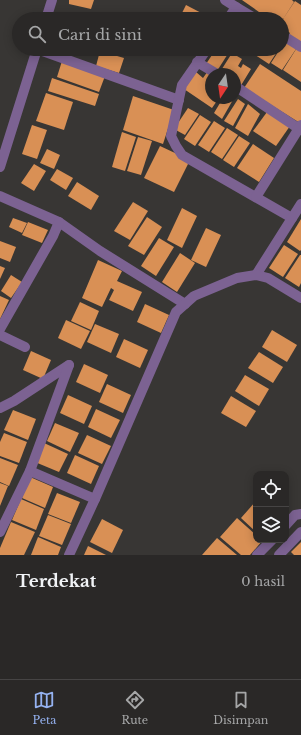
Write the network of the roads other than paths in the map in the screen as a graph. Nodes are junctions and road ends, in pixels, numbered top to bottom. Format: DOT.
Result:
graph roads {
  1 [pos="52,0"];
  2 [pos="225,0"];
  3 [pos="236,7"];
  4 [pos="48,12"];
  5 [pos="233,12"];
  6 [pos="244,12"];
  7 [pos="289,39"];
  8 [pos="301,47"];
  9 [pos="34,56"];
  10 [pos="56,56"];
  11 [pos="202,56"];
  12 [pos="197,62"];
  13 [pos="207,68"];
  14 [pos="241,90"];
  15 [pos="179,100"];
  16 [pos="300,128"];
  17 [pos="5,135"];
  18 [pos="0,167"];
  19 [pos="0,196"];
  20 [pos="256,197"];
  21 [pos="298,211"];
  22 [pos="59,222"];
  23 [pos="256,275"];
  24 [pos="301,298"];
  25 [pos="185,304"];
  26 [pos="0,329"];
  27 [pos="0,335"];
  28 [pos="25,347"];
  29 [pos="0,408"];
  30 [pos="30,471"];
  31 [pos="95,499"];
  32 [pos="301,514"];
  33 [pos="289,522"];
  34 [pos="0,532"];
  35 [pos="301,532"];
  36 [pos="269,543"];
  37 [pos="69,555"];
  38 [pos="258,555"];
  39 [pos="279,555"];
  1 -- 4 [label="street"];
  2 -- 3 [label="street"];
  3 -- 5 [label="street"];
  3 -- 6 [label="street"];
  7 -- 8 [label="street"];
  9 -- 17 [label="street"];
  10 -- 15 [label="street"];
  11 -- 12 [label="street"];
  12 -- 13 [label="street"];
  12 -- 15 [label="street"];
  14 -- 16 [label="street"];
  15 -- 20 [label="street"];
  16 -- 20 [label="street"];
  17 -- 18 [label="street"];
  19 -- 22 [label="street"];
  20 -- 21 [label="street"];
  21 -- 23 [label="street"];
  22 -- 25 [label="street"];
  22 -- 26 [label="street"];
  23 -- 24 [label="street"];
  23 -- 25 [label="street"];
  25 -- 31 [label="street"];
  27 -- 28 [label="street"];
  29 -- 30 [label="street"];
  30 -- 31 [label="street"];
  30 -- 34 [label="street"];
  31 -- 37 [label="street"];
  32 -- 33 [label="street"];
  35 -- 39 [label="street"];
  36 -- 38 [label="street"];
}
